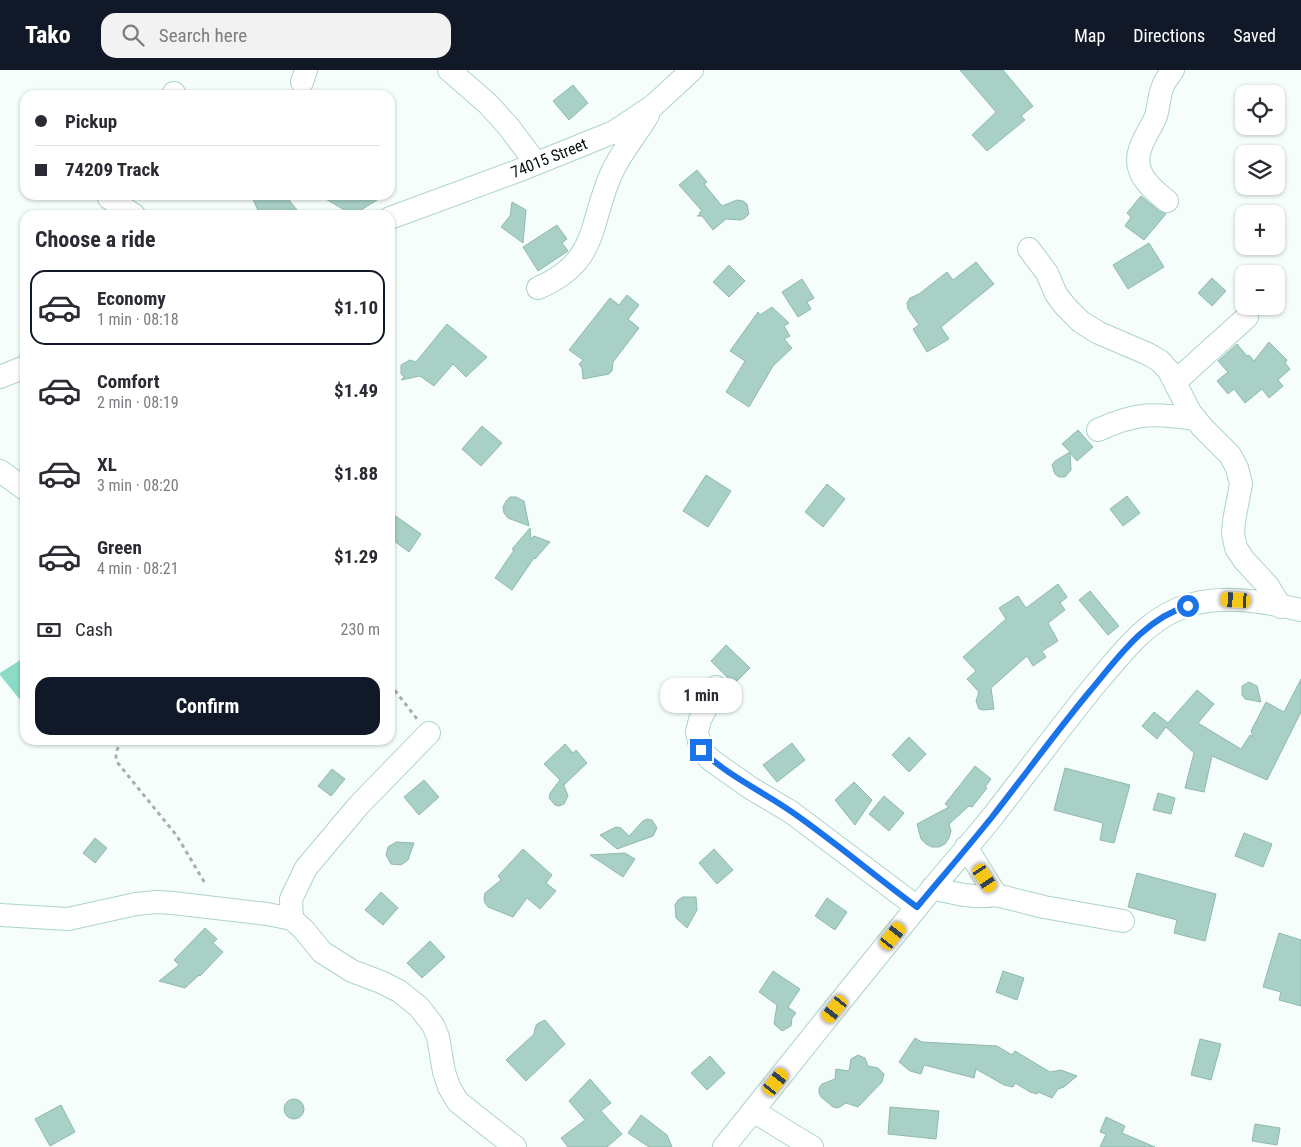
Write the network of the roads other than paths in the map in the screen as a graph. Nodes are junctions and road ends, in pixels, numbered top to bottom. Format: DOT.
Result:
graph roads {
  1 [pos="449,70"];
  2 [pos="692,70"];
  3 [pos="1174,70"];
  4 [pos="653,106"];
  5 [pos="536,163"];
  6 [pos="112,200"];
  7 [pos="1167,201"];
  8 [pos="127,210"];
  9 [pos="395,216"];
  10 [pos="1029,249"];
  11 [pos="538,288"];
  12 [pos="1247,317"];
  13 [pos="20,369"];
  14 [pos="0,377"];
  15 [pos="1176,381"];
  16 [pos="1196,420"];
  17 [pos="1098,430"];
  18 [pos="0,471"];
  19 [pos="20,485"];
  20 [pos="1291,608"];
  21 [pos="716,686"];
  22 [pos="429,733"];
  23 [pos="966,847"];
  24 [pos="932,888"];
  25 [pos="996,894"];
  26 [pos="917,907"];
  27 [pos="0,915"];
  28 [pos="292,919"];
  29 [pos="1123,922"];
  30 [pos="753,1111"];
  31 [pos="515,1147"];
  32 [pos="724,1147"];
  33 [pos="812,1147"];
  1 -- 5 [label="street"];
  2 -- 4 [label="street, 74015 Street"];
  3 -- 7 [label="street"];
  4 -- 5 [label="street, 74015 Street"];
  4 -- 11 [label="street"];
  5 -- 9 [label="street, 74015 Street"];
  6 -- 8 [label="street"];
  10 -- 15 [label="street"];
  12 -- 15 [label="street"];
  13 -- 14 [label="street"];
  15 -- 16 [label="street"];
  16 -- 17 [label="street"];
  16 -- 20 [label="street"];
  18 -- 19 [label="street"];
  20 -- 23 [label="street"];
  21 -- 26 [label="street"];
  22 -- 28 [label="street"];
  23 -- 24 [label="street"];
  23 -- 25 [label="street"];
  24 -- 25 [label="street"];
  24 -- 26 [label="street"];
  25 -- 29 [label="street"];
  26 -- 30 [label="street"];
  27 -- 28 [label="street"];
  28 -- 31 [label="street"];
  30 -- 32 [label="street"];
  30 -- 33 [label="street"];
}
